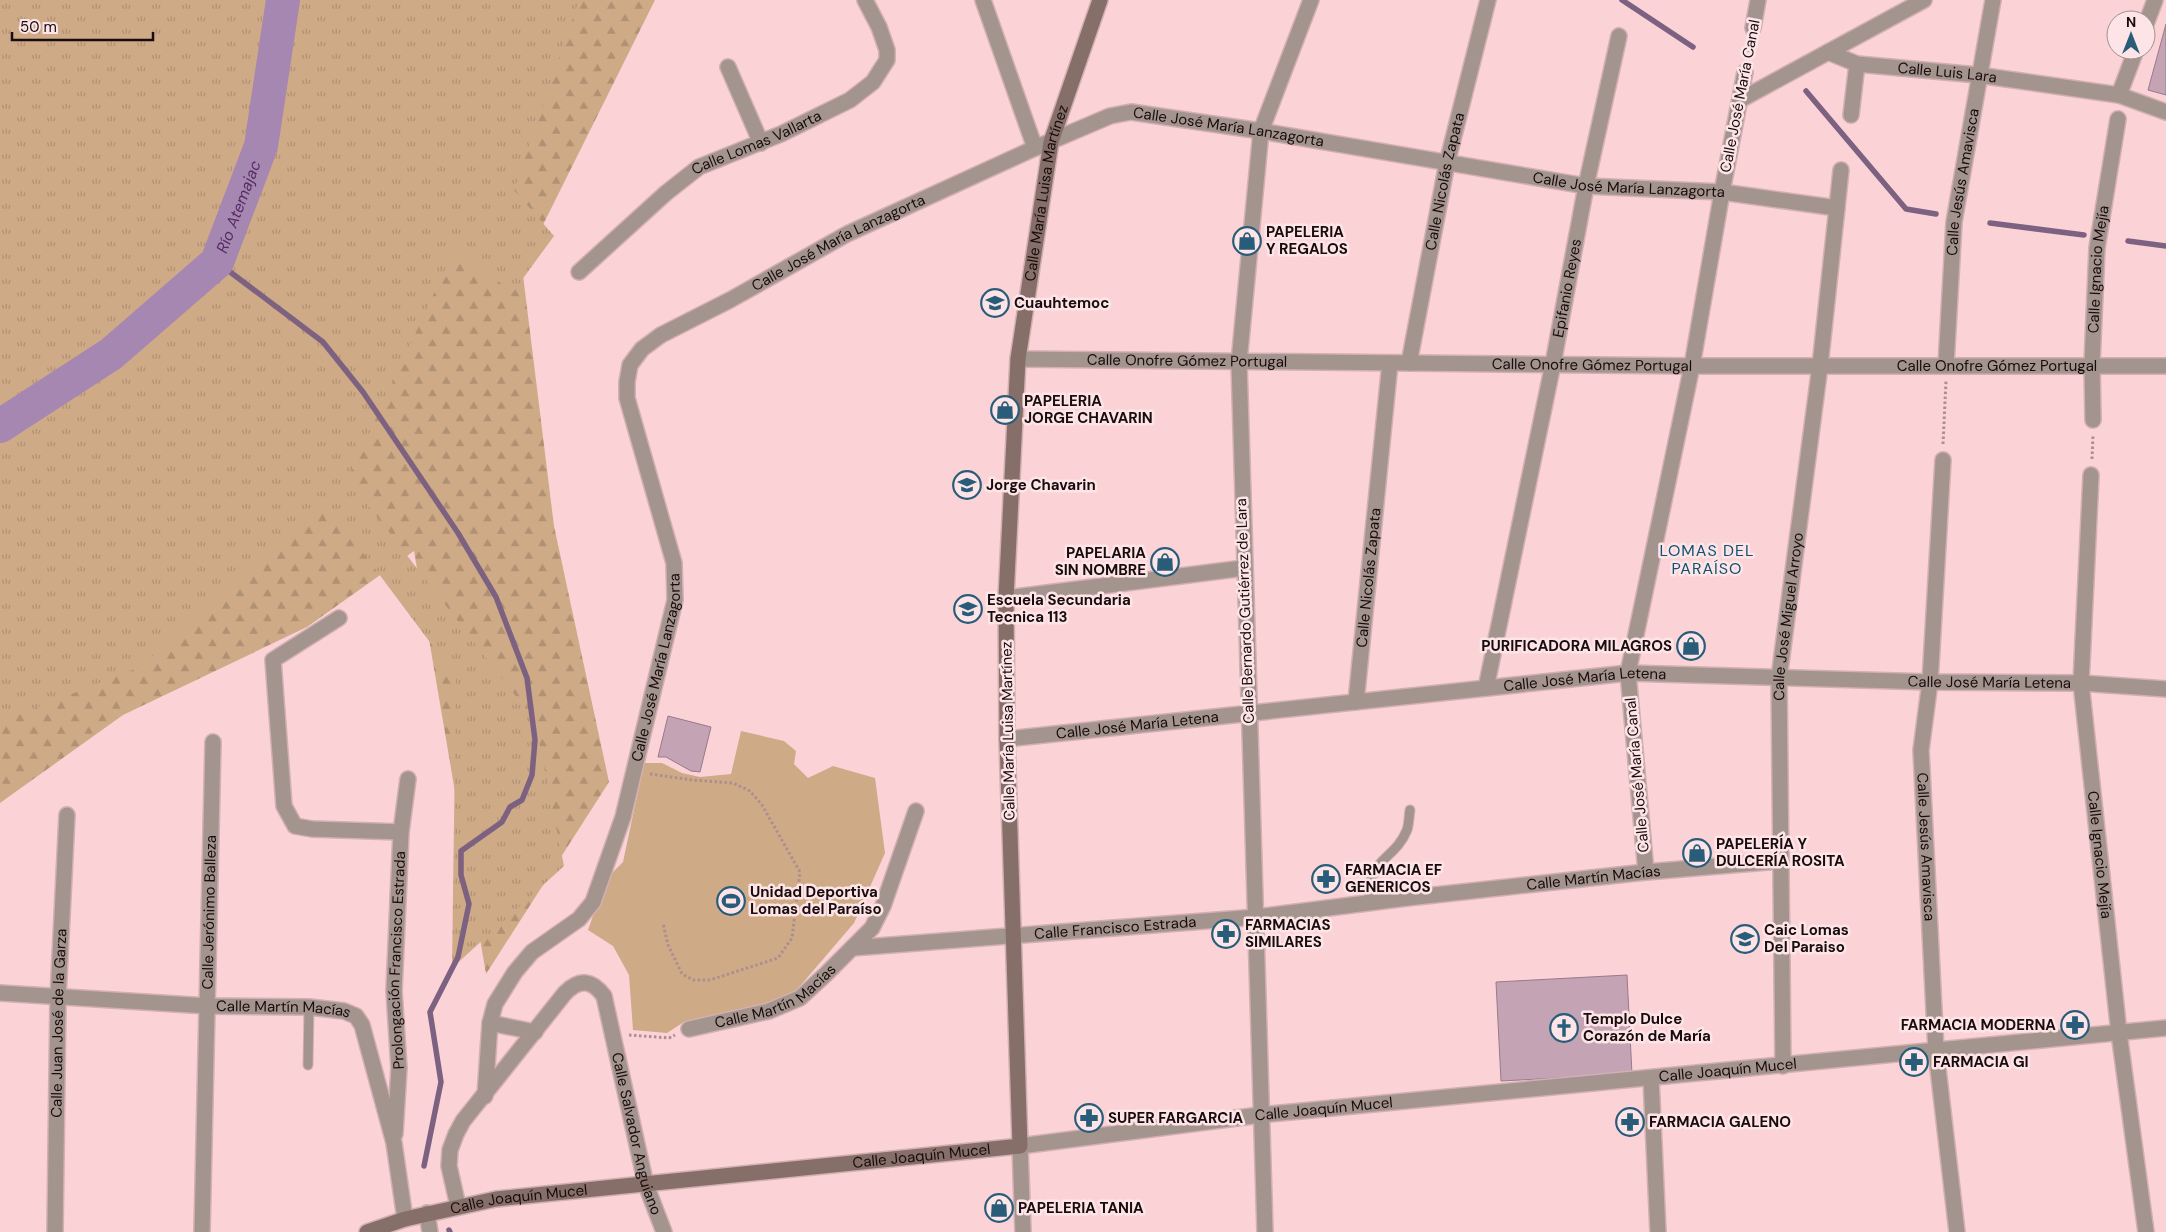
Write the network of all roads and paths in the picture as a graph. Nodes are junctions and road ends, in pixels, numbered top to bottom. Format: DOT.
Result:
graph roads {
  1 [pos="865,0"];
  2 [pos="983,0"];
  3 [pos="1100,0"];
  4 [pos="1311,0"];
  5 [pos="1488,0"];
  6 [pos="1758,0"];
  7 [pos="1924,0"];
  8 [pos="1993,0"];
  9 [pos="1753,28"];
  10 [pos="1619,36"];
  11 [pos="1828,52"];
  12 [pos="2132,60"];
  13 [pos="1857,64"];
  14 [pos="728,67"];
  15 [pos="1745,72"];
  16 [pos="1978,75"];
  17 [pos="2119,95"];
  18 [pos="1740,100"];
  19 [pos="2166,112"];
  20 [pos="1851,115"];
  21 [pos="2118,119"];
  22 [pos="1261,131"];
  23 [pos="1051,142"];
  24 [pos="761,143"];
  25 [pos="1035,148"];
  26 [pos="1446,164"];
  27 [pos="1841,170"];
  28 [pos="1586,186"];
  29 [pos="1722,192"];
  30 [pos="1837,208"];
  31 [pos="579,272"];
  32 [pos="1018,359"];
  33 [pos="1239,362"];
  34 [pos="1390,364"];
  35 [pos="1409,364"];
  36 [pos="1553,364"];
  37 [pos="2092,364"];
  38 [pos="1946,365"];
  39 [pos="1692,366"];
  40 [pos="1820,366"];
  41 [pos="2166,366"];
  42 [pos="2094,420"];
  43 [pos="1943,460"];
  44 [pos="2091,475"];
  45 [pos="1244,568"];
  46 [pos="1006,598"];
  47 [pos="340,618"];
  48 [pos="1628,673"];
  49 [pos="1779,678"];
  50 [pos="1930,682"];
  51 [pos="2081,683"];
  52 [pos="1486,688"];
  53 [pos="2166,689"];
  54 [pos="1356,702"];
  55 [pos="1248,712"];
  56 [pos="1007,739"];
  57 [pos="213,742"];
  58 [pos="634,771"];
  59 [pos="408,778"];
  60 [pos="1410,810"];
  61 [pos="916,811"];
  62 [pos="67,815"];
  63 [pos="401,832"];
  64 [pos="1780,861"];
  65 [pos="1646,872"];
  66 [pos="1407,898"];
  67 [pos="1369,902"];
  68 [pos="1257,917"];
  69 [pos="663,923"];
  70 [pos="1014,935"];
  71 [pos="852,948"];
  72 [pos="0,993"];
  73 [pos="58,997"];
  74 [pos="208,1006"];
  75 [pos="309,1007"];
  76 [pos="490,1023"];
  77 [pos="2166,1028"];
  78 [pos="690,1029"];
  79 [pos="535,1032"];
  80 [pos="2120,1032"];
  81 [pos="614,1034"];
  82 [pos="1936,1051"];
  83 [pos="308,1065"];
  84 [pos="1783,1066"];
  85 [pos="1651,1078"];
  86 [pos="485,1096"];
  87 [pos="1260,1115"];
  88 [pos="394,1143"];
  89 [pos="1020,1146"];
  90 [pos="646,1184"];
  91 [pos="458,1206"];
  92 [pos="428,1213"];
  93 [pos="405,1219"];
  94 [pos="55,1232"];
  95 [pos="202,1232"];
  96 [pos="368,1232"];
  97 [pos="430,1232"];
  98 [pos="664,1232"];
  99 [pos="1023,1232"];
  100 [pos="1265,1232"];
  101 [pos="1658,1232"];
  102 [pos="1957,1232"];
  103 [pos="2146,1232"];
  1 -- 24 [label="street, Calle Lomas Vallarta"];
  2 -- 25 [label="street"];
  3 -- 23 [label="street, Calle María Luisa Martínez"];
  4 -- 22 [label="street, Calle Bernardo Gutiérrez de Lara"];
  5 -- 26 [label="street, Calle Nicolás Zapata"];
  6 -- 9 [label="street, Calle José María Canal"];
  7 -- 11 [label="street"];
  8 -- 16 [label="street, Calle Jesús Amavisca"];
  9 -- 15 [label="path, Calle José María Canal"];
  10 -- 28 [label="street, Epifanio Reyes"];
  11 -- 13 [label="street, Calle Luis Lara"];
  11 -- 18 [label="street"];
  12 -- 17 [label="street"];
  13 -- 16 [label="street, Calle Luis Lara"];
  13 -- 20 [label="street"];
  14 -- 24 [label="street"];
  15 -- 18 [label="street, Calle José María Canal"];
  16 -- 17 [label="street, Calle Luis Lara"];
  16 -- 38 [label="street, Calle Jesús Amavisca"];
  17 -- 19 [label="street, Calle Luis Lara"];
  18 -- 29 [label="street, Calle José María Canal"];
  21 -- 37 [label="street, Calle Ignacio Mejía"];
  22 -- 23 [label="street, Calle José María Lanzagorta"];
  22 -- 26 [label="street, Calle José María Lanzagorta"];
  22 -- 33 [label="street, Calle Bernardo Gutiérrez de Lara"];
  23 -- 25 [label="street, Calle José María Lanzagorta"];
  23 -- 32 [label="street, Calle María Luisa Martínez"];
  24 -- 31 [label="street, Calle Lomas Vallarta"];
  25 -- 58 [label="street, Calle José María Lanzagorta"];
  26 -- 28 [label="street, Calle José María Lanzagorta"];
  26 -- 35 [label="street, Calle Nicolás Zapata"];
  27 -- 30 [label="street, Calle José Miguel Arroyo"];
  28 -- 29 [label="street, Calle José María Lanzagorta"];
  28 -- 36 [label="street, Epifanio Reyes"];
  29 -- 30 [label="street, Calle José María Lanzagorta"];
  29 -- 39 [label="street, Calle José María Canal"];
  30 -- 40 [label="street, Calle José Miguel Arroyo"];
  32 -- 33 [label="street, Calle Onofre Gómez Portugal"];
  32 -- 46 [label="street, Calle María Luisa Martínez"];
  33 -- 34 [label="street, Calle Onofre Gómez Portugal"];
  33 -- 45 [label="street, Calle Bernardo Gutiérrez de Lara"];
  34 -- 35 [label="street, Calle Onofre Gómez Portugal"];
  34 -- 54 [label="street, Calle Nicolás Zapata"];
  35 -- 36 [label="street, Calle Onofre Gómez Portugal"];
  36 -- 39 [label="street, Calle Onofre Gómez Portugal"];
  36 -- 52 [label="street, Epifanio Reyes"];
  37 -- 38 [label="street, Calle Onofre Gómez Portugal"];
  37 -- 41 [label="street, Calle Onofre Gómez Portugal"];
  37 -- 42 [label="street, Calle Ignacio Mejía"];
  38 -- 40 [label="street, Calle Onofre Gómez Portugal"];
  38 -- 43 [label="path"];
  39 -- 40 [label="street, Calle Onofre Gómez Portugal"];
  39 -- 48 [label="street, Calle José María Canal"];
  40 -- 49 [label="street, Calle José Miguel Arroyo"];
  42 -- 44 [label="path"];
  43 -- 50 [label="street, Calle Jesús Amavisca"];
  44 -- 51 [label="street, Calle Ignacio Mejía"];
  45 -- 46 [label="street"];
  45 -- 55 [label="street, Calle Bernardo Gutiérrez de Lara"];
  46 -- 56 [label="street, Calle María Luisa Martínez"];
  47 -- 63 [label="street"];
  48 -- 49 [label="street, Calle José María Letena"];
  48 -- 52 [label="street, Calle José María Letena"];
  48 -- 65 [label="street, Calle José María Canal"];
  49 -- 50 [label="street, Calle José María Letena"];
  49 -- 64 [label="street, Calle José Miguel Arroyo"];
  50 -- 51 [label="street, Calle José María Letena"];
  50 -- 82 [label="street, Calle Jesús Amavisca"];
  51 -- 53 [label="street, Calle José María Letena"];
  51 -- 80 [label="street, Calle Ignacio Mejía"];
  52 -- 54 [label="street, Calle José María Letena"];
  54 -- 55 [label="street, Calle José María Letena"];
  55 -- 56 [label="street, Calle José María Letena"];
  55 -- 68 [label="street, Calle Bernardo Gutiérrez de Lara"];
  56 -- 70 [label="street, Calle María Luisa Martínez"];
  57 -- 74 [label="street, Calle Jerónimo Balleza"];
  58 -- 69 [label="path"];
  58 -- 76 [label="street, Calle José María Lanzagorta"];
  59 -- 63 [label="street, Prolongación Francisco Estrada"];
  60 -- 67 [label="lane"];
  61 -- 71 [label="street, Calle Martín Macías"];
  62 -- 73 [label="street, Calle Juan José de la Garza"];
  63 -- 88 [label="street, Prolongación Francisco Estrada"];
  64 -- 65 [label="street, Calle Martín Macías"];
  64 -- 84 [label="street, Calle José Miguel Arroyo"];
  65 -- 66 [label="street, Calle Martín Macías"];
  66 -- 67 [label="street, Calle Francisco Estrada"];
  67 -- 68 [label="street, Calle Francisco Estrada"];
  68 -- 70 [label="street, Calle Francisco Estrada"];
  68 -- 87 [label="street, Calle Bernardo Gutiérrez de Lara"];
  70 -- 71 [label="street, Calle Francisco Estrada"];
  70 -- 89 [label="street, Calle María Luisa Martínez"];
  71 -- 78 [label="street, Calle Martín Macías"];
  72 -- 73 [label="street, Calle Martín Macías"];
  73 -- 74 [label="street, Calle Martín Macías"];
  73 -- 94 [label="street, Calle Juan José de la Garza"];
  74 -- 75 [label="street, Calle Martín Macías"];
  74 -- 95 [label="street, Calle Jerónimo Balleza"];
  75 -- 83 [label="lane"];
  75 -- 88 [label="street, Calle Martín Macías"];
  76 -- 79 [label="street"];
  76 -- 86 [label="street, Calle José María Lanzagorta"];
  77 -- 80 [label="street, Calle Joaquín Mucel"];
  78 -- 81 [label="path"];
  79 -- 81 [label="street"];
  79 -- 86 [label="street"];
  80 -- 82 [label="street, Calle Joaquín Mucel"];
  80 -- 103 [label="street, Calle Ignacio Mejía"];
  81 -- 90 [label="street, Calle Salvador Anguiano"];
  82 -- 84 [label="street, Calle Joaquín Mucel"];
  82 -- 102 [label="street, Calle Jesús Amavisca"];
  84 -- 85 [label="street, Calle Joaquín Mucel"];
  85 -- 87 [label="street, Calle Joaquín Mucel"];
  85 -- 101 [label="street"];
  86 -- 91 [label="street"];
  87 -- 89 [label="street, Calle Joaquín Mucel"];
  87 -- 100 [label="street, Calle Bernardo Gutiérrez de Lara"];
  88 -- 93 [label="street, Calle Martín Macías"];
  89 -- 90 [label="street, Calle Joaquín Mucel"];
  89 -- 99 [label="street, Calle María Luisa Martínez"];
  90 -- 91 [label="street, Calle Joaquín Mucel"];
  90 -- 98 [label="street, Calle Salvador Anguiano"];
  91 -- 92 [label="street, Calle Joaquín Mucel"];
  92 -- 93 [label="street, Calle Joaquín Mucel"];
  92 -- 97 [label="street"];
  93 -- 96 [label="street, Calle Joaquín Mucel"];
}
